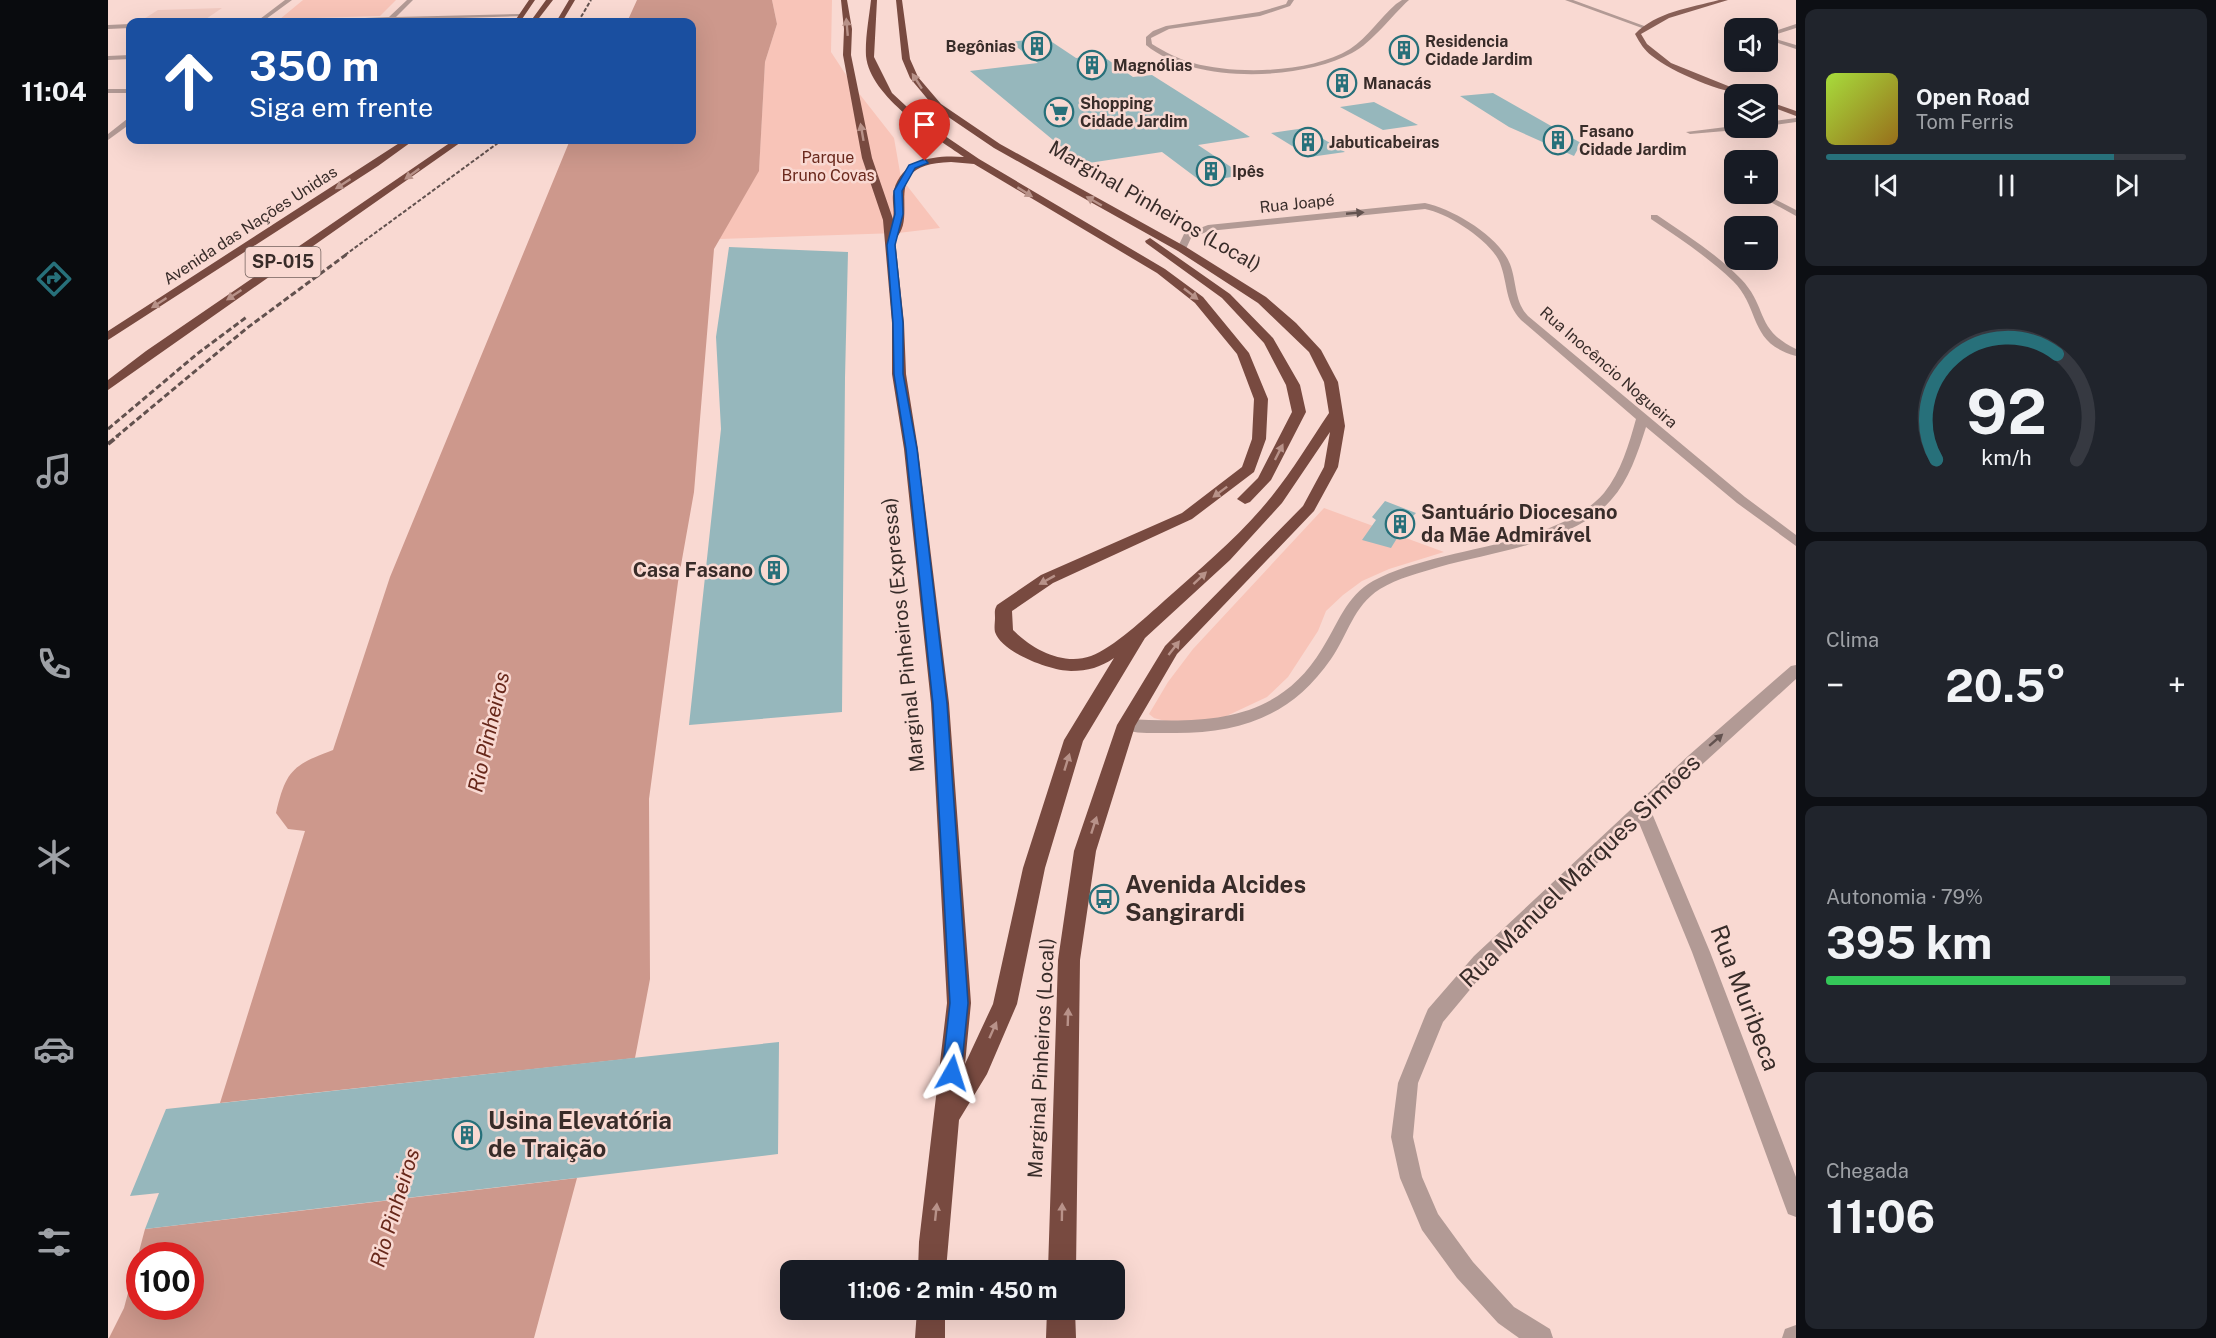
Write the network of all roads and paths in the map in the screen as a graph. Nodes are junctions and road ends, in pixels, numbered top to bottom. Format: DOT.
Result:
graph roads {
  1 [pos="289,0"];
  2 [pos="410,0"];
  3 [pos="532,0"];
  4 [pos="550,0"];
  5 [pos="572,0"];
  6 [pos="844,0"];
  7 [pos="874,0"];
  8 [pos="899,0"];
  9 [pos="1291,0"];
  10 [pos="1407,0"];
  11 [pos="1568,0"];
  12 [pos="1725,0"];
  13 [pos="265,18"];
  14 [pos="392,18"];
  15 [pos="520,18"];
  16 [pos="536,18"];
  17 [pos="561,18"];
  18 [pos="126,26"];
  19 [pos="1796,26"];
  20 [pos="108,27"];
  21 [pos="1644,27"];
  22 [pos="1796,47"];
  23 [pos="126,57"];
  24 [pos="108,58"];
  25 [pos="1724,86"];
  26 [pos="108,91"];
  27 [pos="126,91"];
  28 [pos="1778,107"];
  29 [pos="1796,114"];
  30 [pos="1796,120"];
  31 [pos="126,122"];
  32 [pos="1778,122"];
  33 [pos="108,123"];
  34 [pos="126,125"];
  35 [pos="1724,129"];
  36 [pos="1690,132"];
  37 [pos="108,138"];
  38 [pos="403,144"];
  39 [pos="453,144"];
  40 [pos="976,161"];
  41 [pos="1778,204"];
  42 [pos="1425,206"];
  43 [pos="1113,212"];
  44 [pos="1796,213"];
  45 [pos="1654,217"];
  46 [pos="891,245"];
  47 [pos="1182,249"];
  48 [pos="108,336"];
  49 [pos="1796,353"];
  50 [pos="108,386"];
  51 [pos="1336,413"];
  52 [pos="1642,418"];
  53 [pos="1249,470"];
  54 [pos="1796,542"];
  55 [pos="1141,632"];
  56 [pos="1796,670"];
  57 [pos="1126,725"];
  58 [pos="1642,809"];
  59 [pos="947,1119"];
  60 [pos="1796,1206"];
  61 [pos="933,1260"];
  62 [pos="1062,1260"];
  63 [pos="931,1320"];
  64 [pos="1061,1320"];
  65 [pos="930,1338"];
  66 [pos="1061,1338"];
  67 [pos="1541,1338"];
  1 -- 13 [label="street"];
  2 -- 14 [label="street"];
  3 -- 15 [label="highway"];
  4 -- 16 [label="highway"];
  5 -- 17 [label="highway"];
  46 -- 6 [label="highway, Marginal Pinheiros (Expressa), one-way"];
  7 -- 40 [label="highway"];
  43 -- 8 [label="highway, Marginal Pinheiros (Local), one-way"];
  9 -- 10 [label="street"];
  11 -- 21 [label="street"];
  12 -- 21 [label="main road"];
  18 -- 20 [label="street"];
  19 -- 22 [label="street"];
  21 -- 25 [label="main road"];
  23 -- 24 [label="street"];
  26 -- 27 [label="street"];
  28 -- 29 [label="main road"];
  30 -- 32 [label="street"];
  31 -- 33 [label="street"];
  34 -- 37 [label="street"];
  35 -- 36 [label="street"];
  38 -- 48 [label="highway, Avenida das Nações Unidas, one-way"];
  39 -- 50 [label="highway, SP-015, one-way"];
  40 -- 46 [label="highway"];
  40 -- 53 [label="highway, one-way"];
  41 -- 44 [label="street"];
  47 -- 42 [label="street, Rua Joapé, one-way"];
  42 -- 52 [label="street, Rua Inocêncio Nogueira"];
  43 -- 47 [label="highway, Marginal Pinheiros (Local)"];
  53 -- 43 [label="highway, one-way"];
  45 -- 49 [label="street"];
  46 -- 59 [label="highway, Marginal Pinheiros (Expressa)"];
  47 -- 51 [label="highway, Marginal Pinheiros (Local)"];
  55 -- 51 [label="highway, one-way"];
  57 -- 51 [label="highway, Marginal Pinheiros (Local), one-way"];
  52 -- 54 [label="street, Rua Inocêncio Nogueira"];
  52 -- 57 [label="street"];
  53 -- 55 [label="highway, one-way"];
  59 -- 55 [label="highway, one-way"];
  58 -- 56 [label="street, Rua Manuel Marques Simões, one-way"];
  62 -- 57 [label="highway, Marginal Pinheiros (Local), one-way"];
  58 -- 60 [label="street, Rua Muribeca"];
  58 -- 67 [label="street, Rua Manuel Marques Simões"];
  61 -- 59 [label="highway, Marginal Pinheiros (Expressa), one-way"];
  63 -- 65 [label="highway"];
  64 -- 66 [label="highway"];
}
